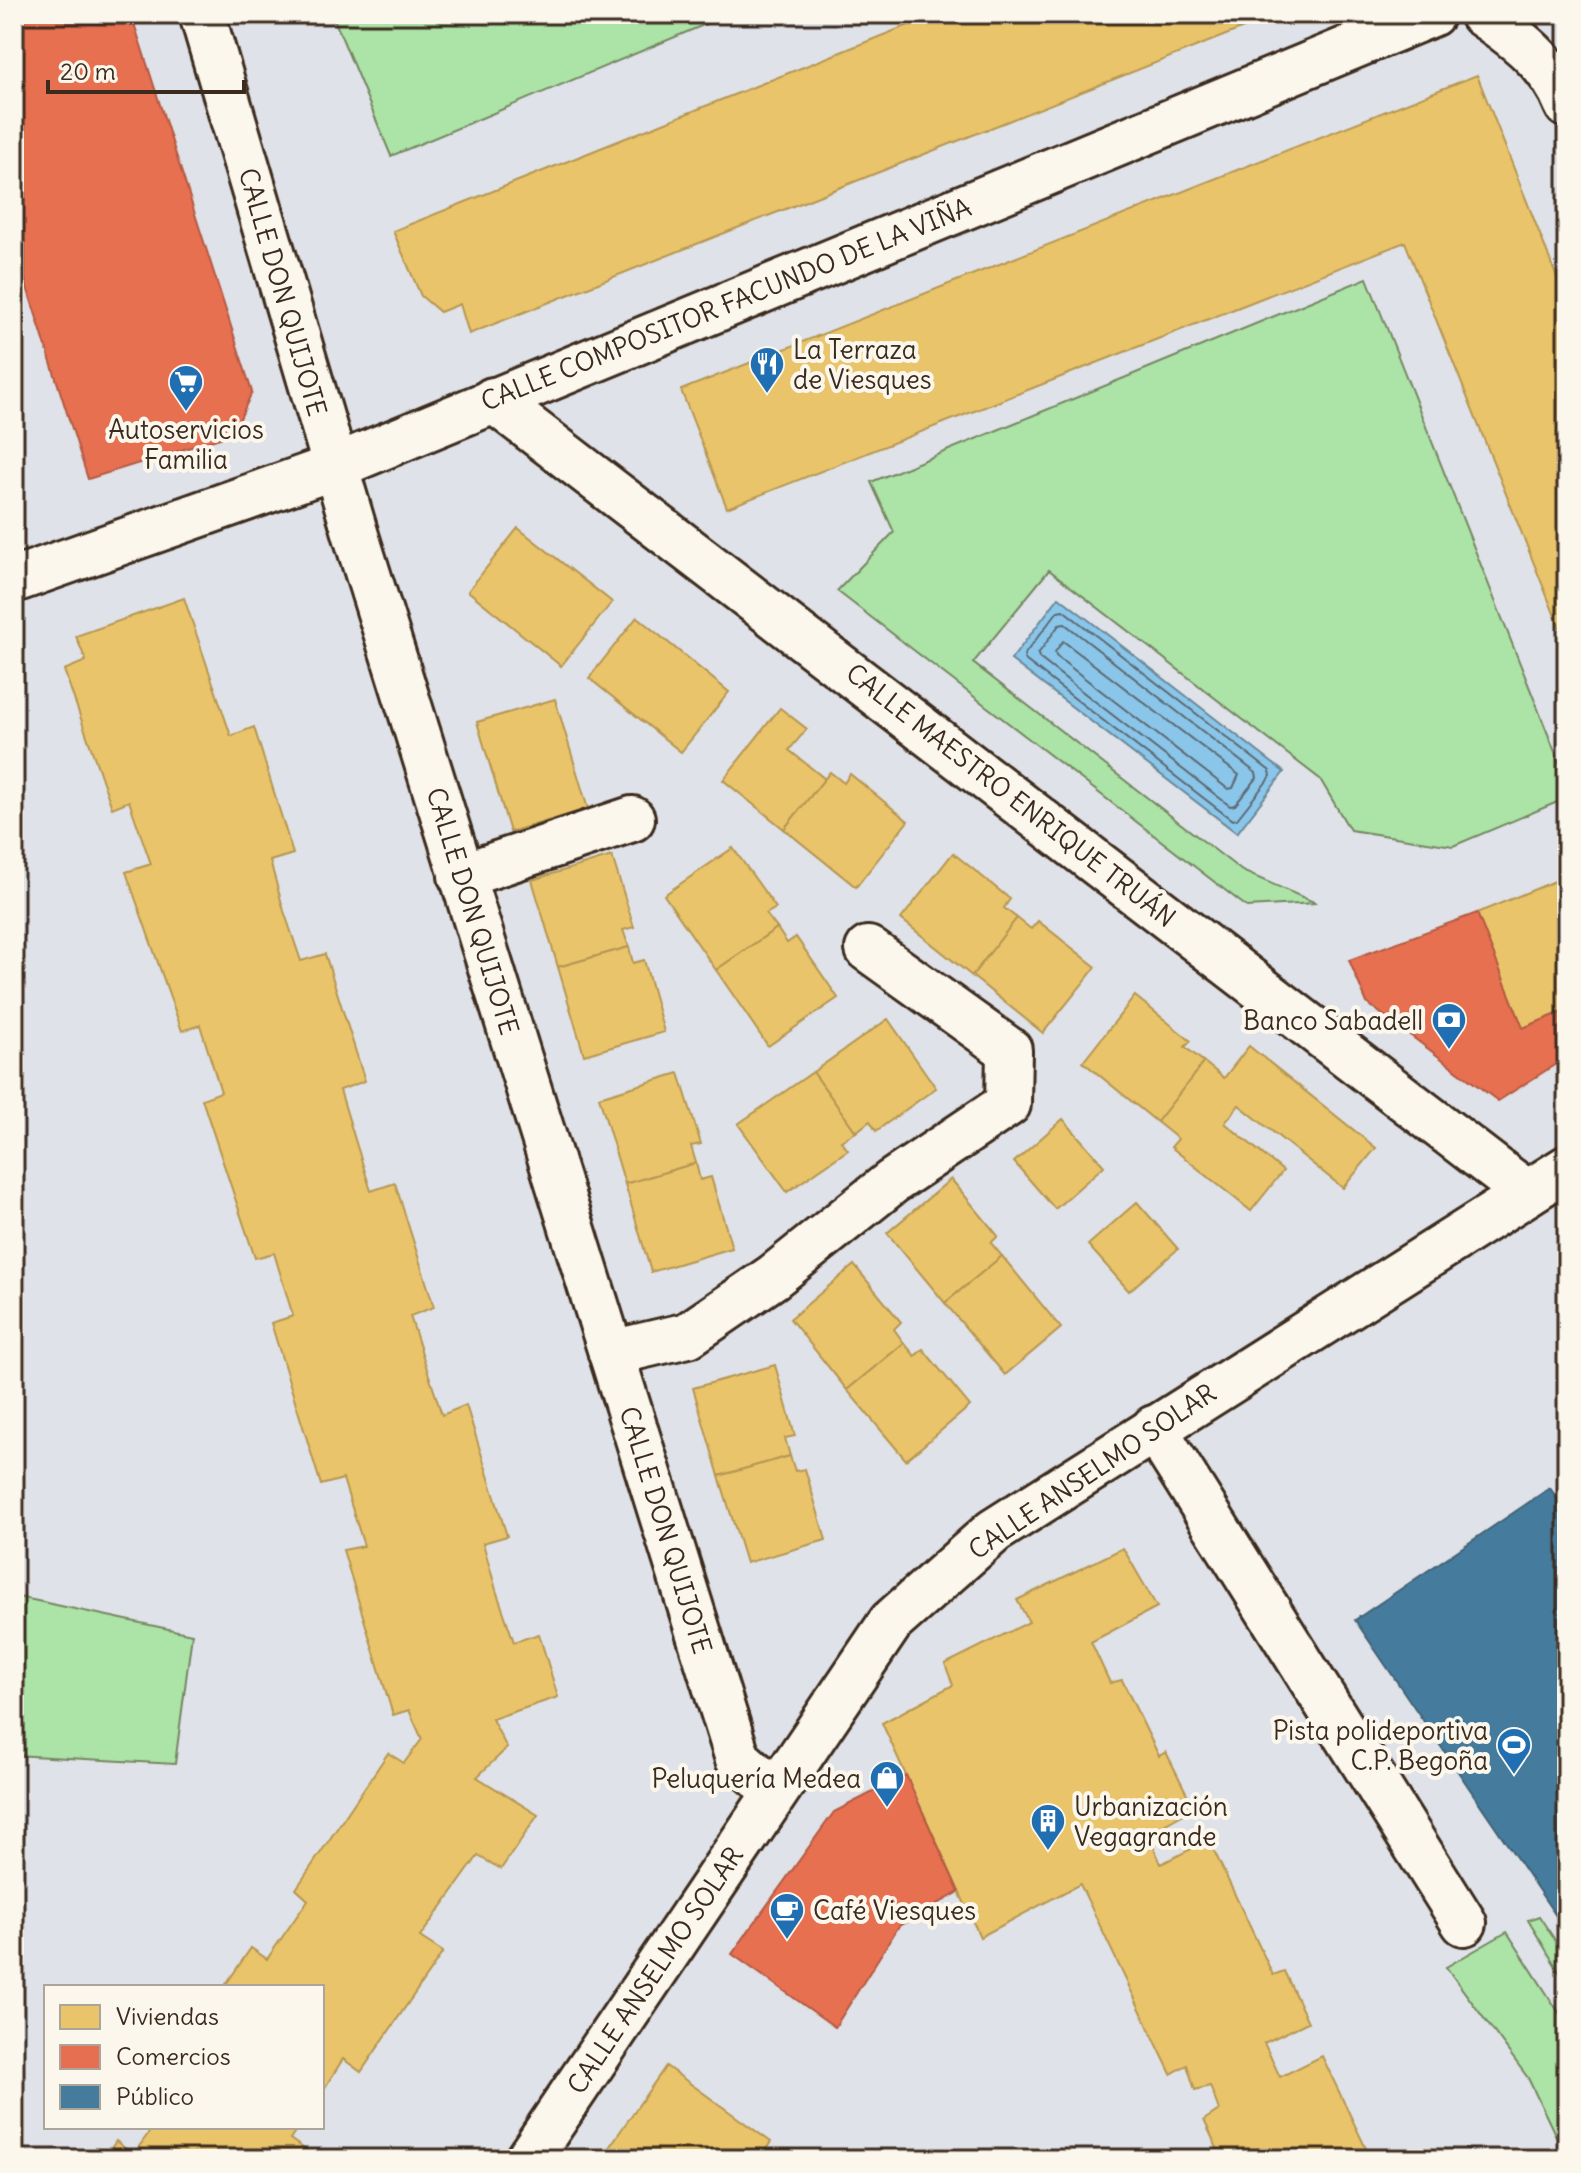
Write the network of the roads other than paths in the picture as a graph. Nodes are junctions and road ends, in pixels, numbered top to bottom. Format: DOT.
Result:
graph roads {
  1 [pos="202,14"];
  2 [pos="1432,14"];
  3 [pos="1482,14"];
  4 [pos="1567,105"];
  5 [pos="493,400"];
  6 [pos="334,467"];
  7 [pos="14,580"];
  8 [pos="632,819"];
  9 [pos="461,876"];
  10 [pos="868,949"];
  11 [pos="1567,1168"];
  12 [pos="1527,1193"];
  13 [pos="611,1353"];
  14 [pos="1154,1428"];
  15 [pos="775,1791"];
  16 [pos="1464,1923"];
  17 [pos="528,2159"];
  1 -- 6 [label="street, CALLE DON QUIJOTE"];
  2 -- 5 [label="street, CALLE COMPOSITOR FACUNDO DE LA VIÑA"];
  3 -- 4 [label="street"];
  5 -- 6 [label="street, CALLE COMPOSITOR FACUNDO DE LA VIÑA"];
  5 -- 12 [label="street, CALLE MAESTRO ENRIQUE TRUÁN"];
  6 -- 7 [label="street, CALLE COMPOSITOR FACUNDO DE LA VIÑA"];
  6 -- 9 [label="street, CALLE DON QUIJOTE"];
  8 -- 9 [label="street"];
  9 -- 13 [label="street, CALLE DON QUIJOTE"];
  10 -- 13 [label="street"];
  11 -- 12 [label="street, CALLE ANSELMO SOLAR"];
  12 -- 14 [label="street, CALLE ANSELMO SOLAR"];
  13 -- 15 [label="street, CALLE DON QUIJOTE"];
  14 -- 15 [label="street, CALLE ANSELMO SOLAR"];
  14 -- 16 [label="street"];
  15 -- 17 [label="street, CALLE ANSELMO SOLAR"];
}
